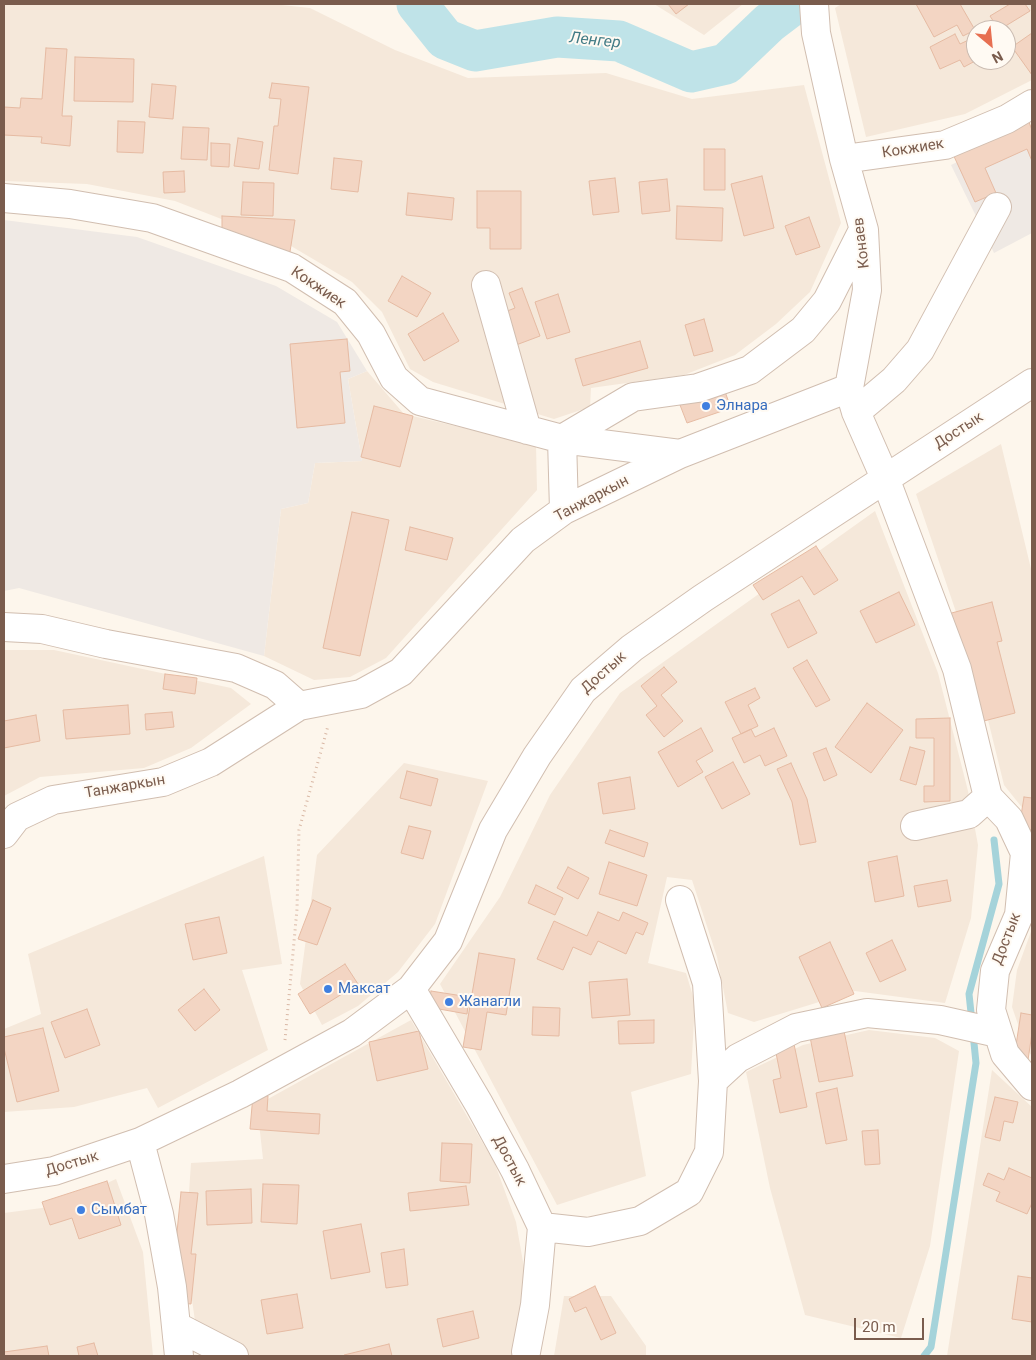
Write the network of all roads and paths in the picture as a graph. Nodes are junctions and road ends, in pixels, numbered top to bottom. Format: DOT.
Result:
graph roads {
  1 [pos="814,4"];
  2 [pos="1032,104"];
  3 [pos="844,159"];
  4 [pos="4,198"];
  5 [pos="997,207"];
  6 [pos="864,230"];
  7 [pos="486,285"];
  8 [pos="1032,383"];
  9 [pos="852,400"];
  10 [pos="527,430"];
  11 [pos="562,439"];
  12 [pos="680,454"];
  13 [pos="885,478"];
  14 [pos="564,510"];
  15 [pos="4,627"];
  16 [pos="298,706"];
  17 [pos="329,725"];
  18 [pos="988,797"];
  19 [pos="915,826"];
  20 [pos="4,834"];
  21 [pos="680,900"];
  22 [pos="411,988"];
  23 [pos="998,1033"];
  24 [pos="282,1071"];
  25 [pos="713,1081"];
  26 [pos="1032,1086"];
  27 [pos="140,1142"];
  28 [pos="4,1179"];
  29 [pos="542,1227"];
  30 [pos="176,1326"];
  31 [pos="526,1352"];
  32 [pos="180,1356"];
  33 [pos="234,1356"];
  1 -- 3 [label="street, Конаев"];
  2 -- 3 [label="street, Кокжиек"];
  3 -- 6 [label="street, Конаев"];
  4 -- 10 [label="street, Кокжиек"];
  5 -- 9 [label="street, Танжаркын"];
  6 -- 9 [label="street, Конаев"];
  6 -- 11 [label="street"];
  7 -- 10 [label="street"];
  8 -- 13 [label="street, Достык"];
  9 -- 12 [label="street, Танжаркын"];
  9 -- 13 [label="street"];
  10 -- 11 [label="street, Кокжиек"];
  11 -- 12 [label="street, Кокжиек"];
  11 -- 14 [label="street"];
  12 -- 14 [label="street, Танжаркын"];
  13 -- 18 [label="street"];
  13 -- 22 [label="street, Достык"];
  14 -- 16 [label="street, Танжаркын"];
  15 -- 16 [label="street"];
  16 -- 20 [label="street, Танжаркын"];
  17 -- 24 [label="path"];
  18 -- 19 [label="street"];
  18 -- 23 [label="street, Достык"];
  21 -- 25 [label="street"];
  22 -- 24 [label="street, Достык"];
  22 -- 29 [label="street, Достык"];
  23 -- 25 [label="street"];
  23 -- 26 [label="street, Достык"];
  24 -- 27 [label="street, Достык"];
  25 -- 29 [label="street"];
  27 -- 28 [label="street, Достык"];
  27 -- 30 [label="street"];
  29 -- 31 [label="street"];
  30 -- 32 [label="street"];
  30 -- 33 [label="street"];
}
